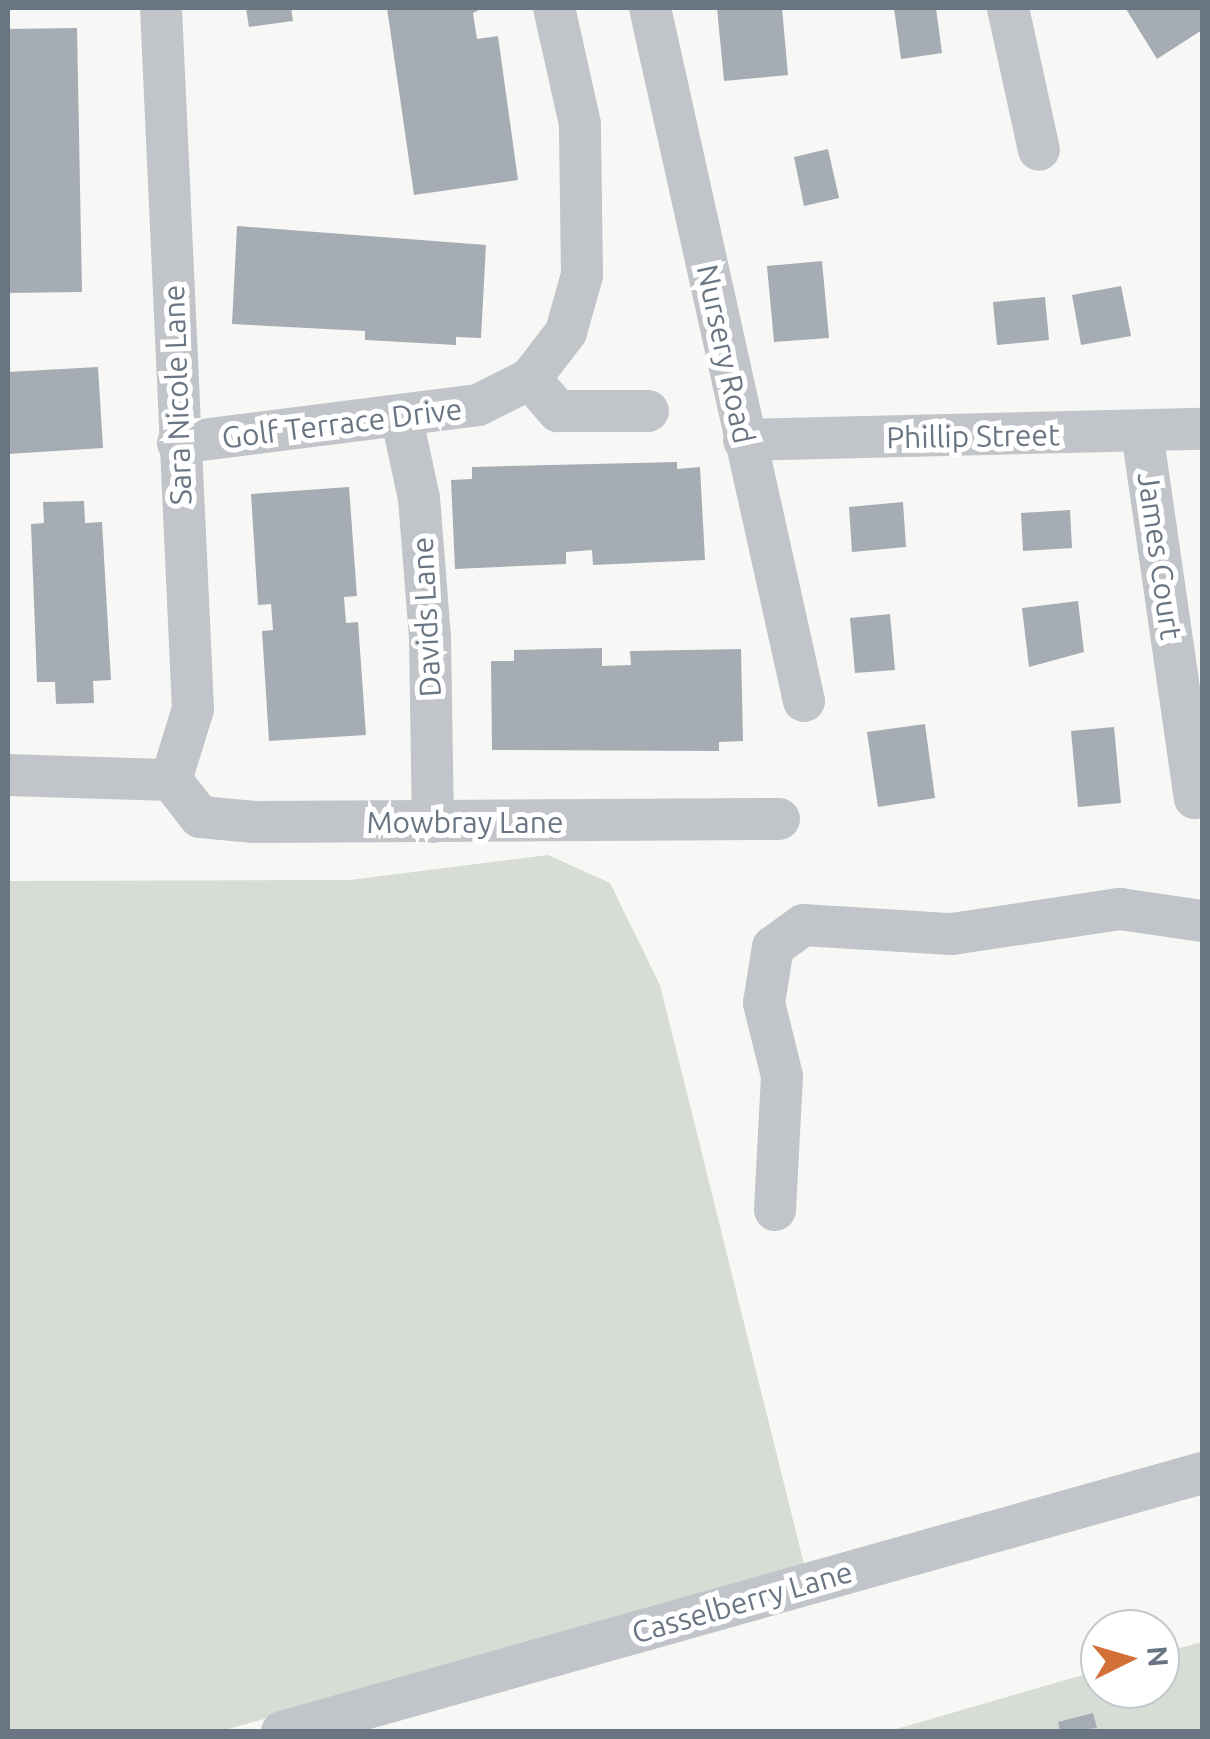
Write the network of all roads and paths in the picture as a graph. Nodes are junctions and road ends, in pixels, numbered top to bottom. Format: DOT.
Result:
graph roads {
  1 [pos="160,8"];
  2 [pos="554,8"];
  3 [pos="650,8"];
  4 [pos="1008,8"];
  5 [pos="1039,150"];
  6 [pos="530,379"];
  7 [pos="648,410"];
  8 [pos="401,415"];
  9 [pos="1202,429"];
  10 [pos="1142,432"];
  11 [pos="744,440"];
  12 [pos="178,443"];
  13 [pos="804,701"];
  14 [pos="8,776"];
  15 [pos="171,780"];
  16 [pos="1195,798"];
  17 [pos="778,820"];
  18 [pos="433,822"];
  19 [pos="1202,921"];
  20 [pos="775,1210"];
  21 [pos="1202,1474"];
  22 [pos="282,1732"];
  1 -- 12 [label="street, Sara Nicole Lane"];
  2 -- 6 [label="street, Golf Terrace Drive"];
  3 -- 11 [label="street, Nursery Road"];
  4 -- 5 [label="street"];
  6 -- 7 [label="street"];
  6 -- 8 [label="street, Golf Terrace Drive"];
  8 -- 12 [label="street, Golf Terrace Drive"];
  8 -- 18 [label="street, Davids Lane"];
  9 -- 10 [label="street, Phillip Street"];
  10 -- 11 [label="street, Phillip Street"];
  10 -- 16 [label="street, James Court"];
  11 -- 13 [label="street, Nursery Road"];
  12 -- 15 [label="street, Sara Nicole Lane"];
  14 -- 15 [label="street"];
  15 -- 18 [label="street, Mowbray Lane"];
  17 -- 18 [label="street, Mowbray Lane"];
  19 -- 20 [label="street"];
  21 -- 22 [label="street, Casselberry Lane"];
}
